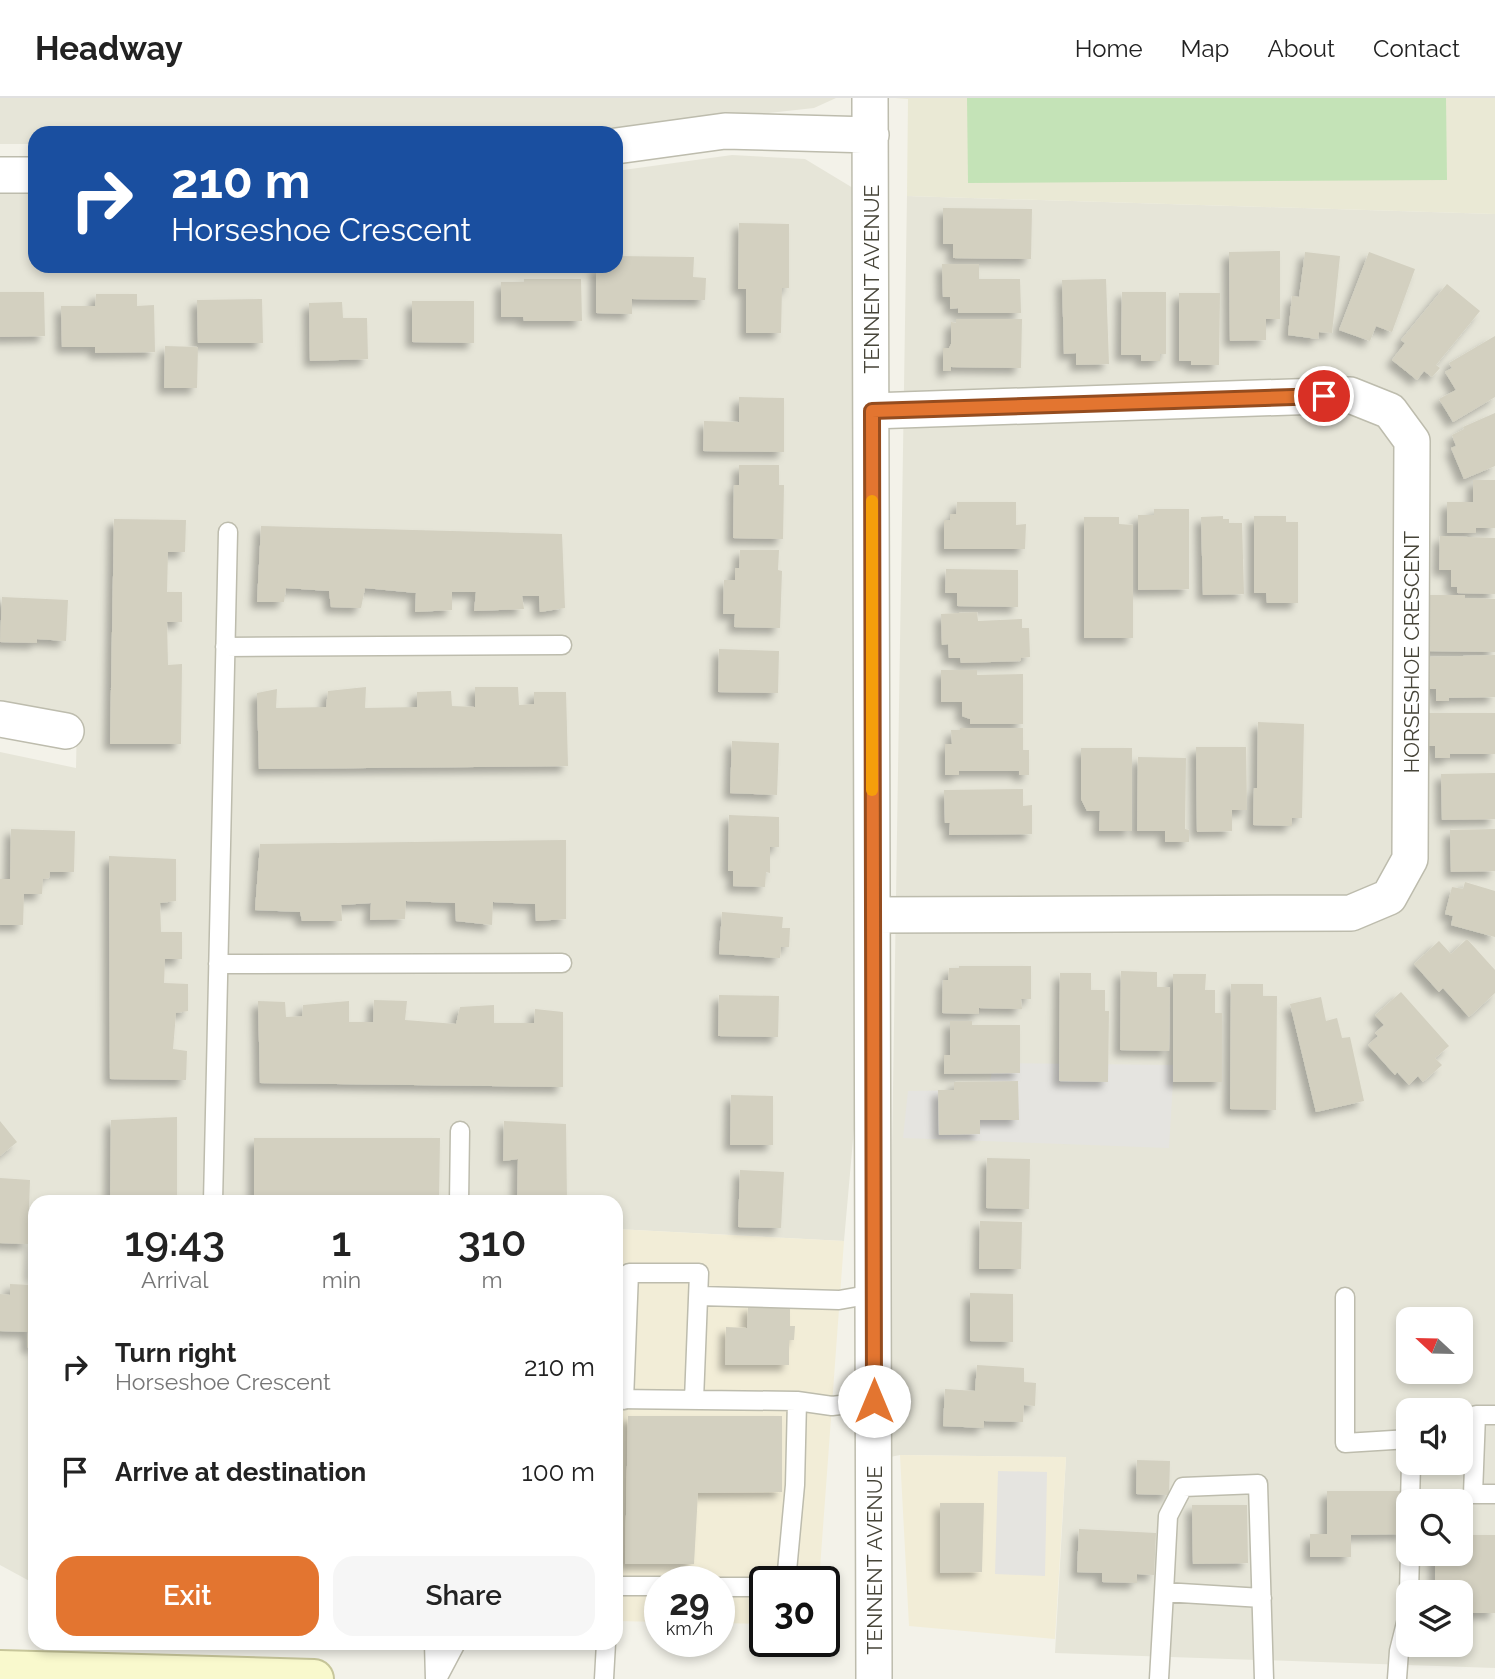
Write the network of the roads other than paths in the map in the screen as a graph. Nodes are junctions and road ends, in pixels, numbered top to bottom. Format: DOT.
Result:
graph roads {
  1 [pos="870,98"];
  2 [pos="871,135"];
  3 [pos="623,145"];
  4 [pos="0,175"];
  5 [pos="28,176"];
  6 [pos="872,411"];
  7 [pos="228,532"];
  8 [pos="562,645"];
  9 [pos="225,647"];
  10 [pos="0,719"];
  11 [pos="66,731"];
  12 [pos="873,915"];
  13 [pos="562,963"];
  14 [pos="218,964"];
  15 [pos="460,1130"];
  16 [pos="213,1195"];
  17 [pos="459,1195"];
  18 [pos="873,1294"];
  19 [pos="699,1296"];
  20 [pos="1345,1297"];
  21 [pos="623,1357"];
  22 [pos="623,1399"];
  23 [pos="694,1400"];
  24 [pos="797,1401"];
  25 [pos="874,1401"];
  26 [pos="1495,1415"];
  27 [pos="1396,1440"];
  28 [pos="1495,1494"];
  29 [pos="787,1566"];
  30 [pos="623,1586"];
  31 [pos="644,1586"];
  32 [pos="1164,1591"];
  33 [pos="1262,1598"];
  34 [pos="434,1650"];
  35 [pos="452,1650"];
  36 [pos="606,1650"];
  37 [pos="1399,1657"];
  38 [pos="0,1670"];
  39 [pos="314,1679"];
  40 [pos="436,1679"];
  41 [pos="604,1679"];
  42 [pos="874,1679"];
  43 [pos="1159,1679"];
  44 [pos="1264,1679"];
  45 [pos="1397,1679"];
  1 -- 2 [label="street, TENNENT AVENUE"];
  2 -- 3 [label="street"];
  2 -- 6 [label="street, TENNENT AVENUE"];
  4 -- 5 [label="street"];
  6 -- 12 [label="street, TENNENT AVENUE"];
  6 -- 12 [label="street, HORSESHOE CRESCENT"];
  7 -- 9 [label="lane"];
  8 -- 9 [label="lane"];
  9 -- 14 [label="lane"];
  10 -- 11 [label="street"];
  12 -- 18 [label="street, TENNENT AVENUE"];
  13 -- 14 [label="lane"];
  14 -- 16 [label="lane"];
  15 -- 17 [label="lane"];
  18 -- 19 [label="lane"];
  18 -- 25 [label="street, TENNENT AVENUE"];
  19 -- 21 [label="lane"];
  19 -- 23 [label="lane"];
  20 -- 27 [label="lane"];
  22 -- 23 [label="lane"];
  23 -- 24 [label="lane"];
  24 -- 25 [label="lane"];
  24 -- 29 [label="lane"];
  25 -- 42 [label="street, TENNENT AVENUE"];
  26 -- 28 [label="lane"];
  30 -- 31 [label="lane"];
  32 -- 33 [label="lane"];
  32 -- 33 [label="lane"];
  32 -- 43 [label="lane"];
  33 -- 44 [label="lane"];
  34 -- 40 [label="lane"];
  35 -- 40 [label="lane"];
  36 -- 41 [label="lane"];
  37 -- 45 [label="lane"];
  38 -- 39 [label="main road"];
}
